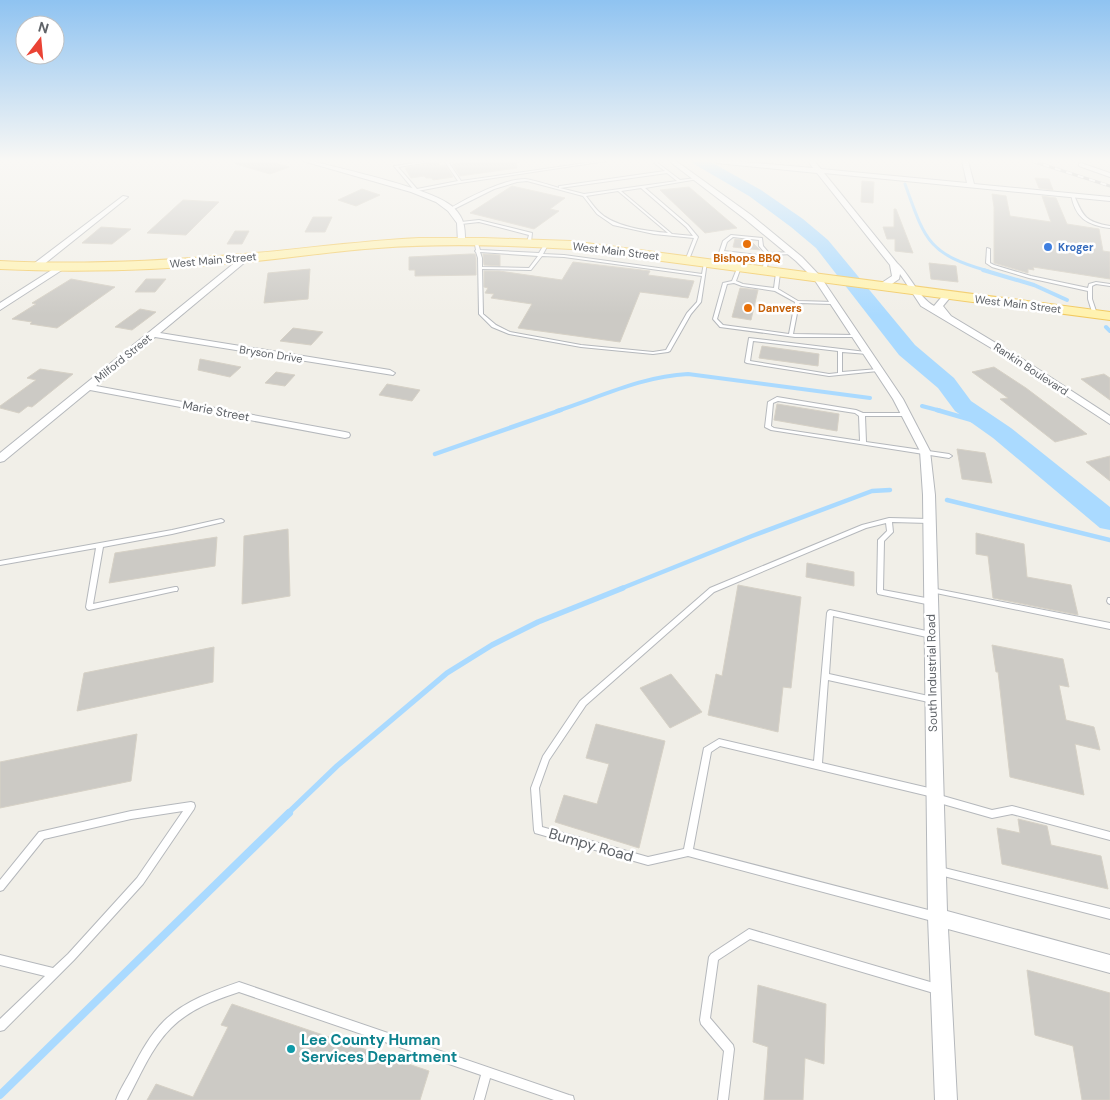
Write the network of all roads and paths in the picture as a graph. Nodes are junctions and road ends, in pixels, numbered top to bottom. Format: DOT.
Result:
graph roads {
  1 [pos="105,212"];
  2 [pos="454,212"];
  3 [pos="597,212"];
  4 [pos="645,212"];
  5 [pos="672,212"];
  6 [pos="740,212"];
  7 [pos="851,212"];
  8 [pos="1081,212"];
  9 [pos="461,223"];
  10 [pos="1110,227"];
  11 [pos="670,235"];
  12 [pos="696,237"];
  13 [pos="773,237"];
  14 [pos="761,239"];
  15 [pos="461,240"];
  16 [pos="529,242"];
  17 [pos="476,246"];
  18 [pos="511,247"];
  19 [pos="544,249"];
  20 [pos="988,249"];
  21 [pos="721,252"];
  22 [pos="793,253"];
  23 [pos="767,256"];
  24 [pos="246,258"];
  25 [pos="687,261"];
  26 [pos="666,264"];
  27 [pos="0,265"];
  28 [pos="894,265"];
  29 [pos="35,267"];
  30 [pos="62,268"];
  31 [pos="480,268"];
  32 [pos="709,268"];
  33 [pos="739,268"];
  34 [pos="764,271"];
  35 [pos="778,273"];
  36 [pos="817,278"];
  37 [pos="734,282"];
  38 [pos="1110,285"];
  39 [pos="883,286"];
  40 [pos="776,290"];
  41 [pos="914,290"];
  42 [pos="1089,290"];
  43 [pos="948,295"];
  44 [pos="797,302"];
  45 [pos="832,303"];
  46 [pos="0,307"];
  47 [pos="1095,314"];
  48 [pos="1110,316"];
  49 [pos="951,319"];
  50 [pos="152,334"];
  51 [pos="790,335"];
  52 [pos="854,336"];
  53 [pos="840,351"];
  54 [pos="866,353"];
  55 [pos="878,370"];
  56 [pos="390,373"];
  57 [pos="840,374"];
  58 [pos="88,387"];
  59 [pos="906,414"];
  60 [pos="862,416"];
  61 [pos="1110,421"];
  62 [pos="345,435"];
  63 [pos="864,442"];
  64 [pos="925,451"];
  65 [pos="949,456"];
  66 [pos="0,459"];
  67 [pos="889,520"];
  68 [pos="221,521"];
  69 [pos="929,521"];
  70 [pos="100,545"];
  71 [pos="0,563"];
  72 [pos="175,589"];
  73 [pos="931,596"];
  74 [pos="1110,626"];
  75 [pos="931,635"];
  76 [pos="825,676"];
  77 [pos="933,700"];
  78 [pos="818,765"];
  79 [pos="934,796"];
  80 [pos="1110,836"];
  81 [pos="688,852"];
  82 [pos="936,870"];
  83 [pos="0,888"];
  84 [pos="1110,914"];
  85 [pos="938,917"];
  86 [pos="0,960"];
  87 [pos="1110,964"];
  88 [pos="54,973"];
  89 [pos="941,990"];
  90 [pos="0,1026"];
  91 [pos="487,1072"];
  92 [pos="121,1100"];
  93 [pos="479,1100"];
  94 [pos="569,1100"];
  95 [pos="723,1100"];
  96 [pos="946,1100"];
  1 -- 29 [label="street"];
  2 -- 9 [label="street"];
  3 -- 11 [label="lane"];
  4 -- 11 [label="lane"];
  5 -- 12 [label="lane"];
  6 -- 13 [label="street, South Industrial Road"];
  7 -- 28 [label="street, Rankin Boulevard"];
  8 -- 10 [label="lane"];
  9 -- 15 [label="street"];
  9 -- 16 [label="lane"];
  11 -- 12 [label="lane"];
  12 -- 25 [label="lane"];
  13 -- 14 [label="lane"];
  13 -- 22 [label="street, South Industrial Road"];
  14 -- 21 [label="lane"];
  14 -- 23 [label="lane"];
  15 -- 17 [label="main road, West Main Street"];
  15 -- 24 [label="main road, West Main Street"];
  16 -- 18 [label="main road, West Main Street"];
  16 -- 19 [label="main road, West Main Street"];
  17 -- 18 [label="main road, West Main Street"];
  17 -- 31 [label="lane"];
  18 -- 19 [label="lane"];
  19 -- 26 [label="main road, West Main Street"];
  19 -- 31 [label="lane"];
  20 -- 42 [label="lane"];
  21 -- 23 [label="lane"];
  21 -- 32 [label="lane"];
  22 -- 23 [label="lane"];
  22 -- 36 [label="street, South Industrial Road"];
  23 -- 34 [label="lane"];
  24 -- 30 [label="main road, West Main Street"];
  24 -- 50 [label="street, Milford Street"];
  25 -- 26 [label="main road, West Main Street"];
  25 -- 32 [label="main road, West Main Street"];
  26 -- 32 [label="lane"];
  27 -- 29 [label="main road, West Main Street"];
  28 -- 39 [label="street"];
  28 -- 41 [label="street, Rankin Boulevard"];
  29 -- 30 [label="main road, West Main Street"];
  30 -- 46 [label="street"];
  31 -- 32 [label="lane"];
  32 -- 33 [label="main road, West Main Street"];
  33 -- 34 [label="main road, West Main Street"];
  33 -- 37 [label="lane"];
  34 -- 35 [label="main road, West Main Street"];
  35 -- 36 [label="main road, West Main Street"];
  35 -- 40 [label="lane"];
  36 -- 39 [label="main road, West Main Street"];
  36 -- 45 [label="street, South Industrial Road"];
  37 -- 40 [label="lane"];
  37 -- 51 [label="lane"];
  38 -- 42 [label="lane"];
  39 -- 41 [label="main road, West Main Street"];
  40 -- 44 [label="lane"];
  41 -- 43 [label="main road, West Main Street"];
  41 -- 49 [label="street, Rankin Boulevard"];
  42 -- 47 [label="lane"];
  43 -- 47 [label="main road, West Main Street"];
  43 -- 49 [label="street"];
  44 -- 45 [label="lane"];
  44 -- 51 [label="lane"];
  45 -- 52 [label="street, South Industrial Road"];
  47 -- 48 [label="main road, West Main Street"];
  49 -- 61 [label="street, Rankin Boulevard"];
  50 -- 56 [label="street, Bryson Drive"];
  50 -- 58 [label="street, Milford Street"];
  51 -- 52 [label="lane"];
  52 -- 54 [label="street, South Industrial Road"];
  53 -- 54 [label="lane"];
  53 -- 57 [label="lane"];
  53 -- 57 [label="lane"];
  54 -- 55 [label="street, South Industrial Road"];
  55 -- 57 [label="lane"];
  55 -- 59 [label="street, South Industrial Road"];
  58 -- 62 [label="street, Marie Street"];
  58 -- 66 [label="street, Milford Street"];
  59 -- 60 [label="lane"];
  59 -- 64 [label="street, South Industrial Road"];
  60 -- 63 [label="lane"];
  60 -- 63 [label="lane"];
  63 -- 64 [label="lane"];
  64 -- 65 [label="lane"];
  64 -- 69 [label="street, South Industrial Road"];
  67 -- 69 [label="lane, Bumpy Road"];
  67 -- 73 [label="lane"];
  67 -- 81 [label="lane, Bumpy Road"];
  68 -- 70 [label="lane"];
  69 -- 73 [label="street, South Industrial Road"];
  70 -- 71 [label="lane"];
  70 -- 72 [label="lane"];
  73 -- 74 [label="lane"];
  73 -- 75 [label="street, South Industrial Road"];
  75 -- 76 [label="lane"];
  75 -- 77 [label="street, South Industrial Road"];
  76 -- 77 [label="lane"];
  76 -- 78 [label="lane"];
  77 -- 79 [label="street, South Industrial Road"];
  78 -- 79 [label="lane"];
  78 -- 81 [label="lane"];
  79 -- 80 [label="lane"];
  79 -- 82 [label="street, South Industrial Road"];
  81 -- 85 [label="lane, Bumpy Road"];
  82 -- 84 [label="lane"];
  82 -- 85 [label="street, South Industrial Road"];
  83 -- 88 [label="lane"];
  85 -- 87 [label="street"];
  85 -- 89 [label="street, South Industrial Road"];
  86 -- 88 [label="lane"];
  88 -- 90 [label="lane"];
  89 -- 95 [label="lane"];
  89 -- 96 [label="street, South Industrial Road"];
  91 -- 92 [label="lane"];
  91 -- 93 [label="lane"];
  91 -- 94 [label="lane"];
}
